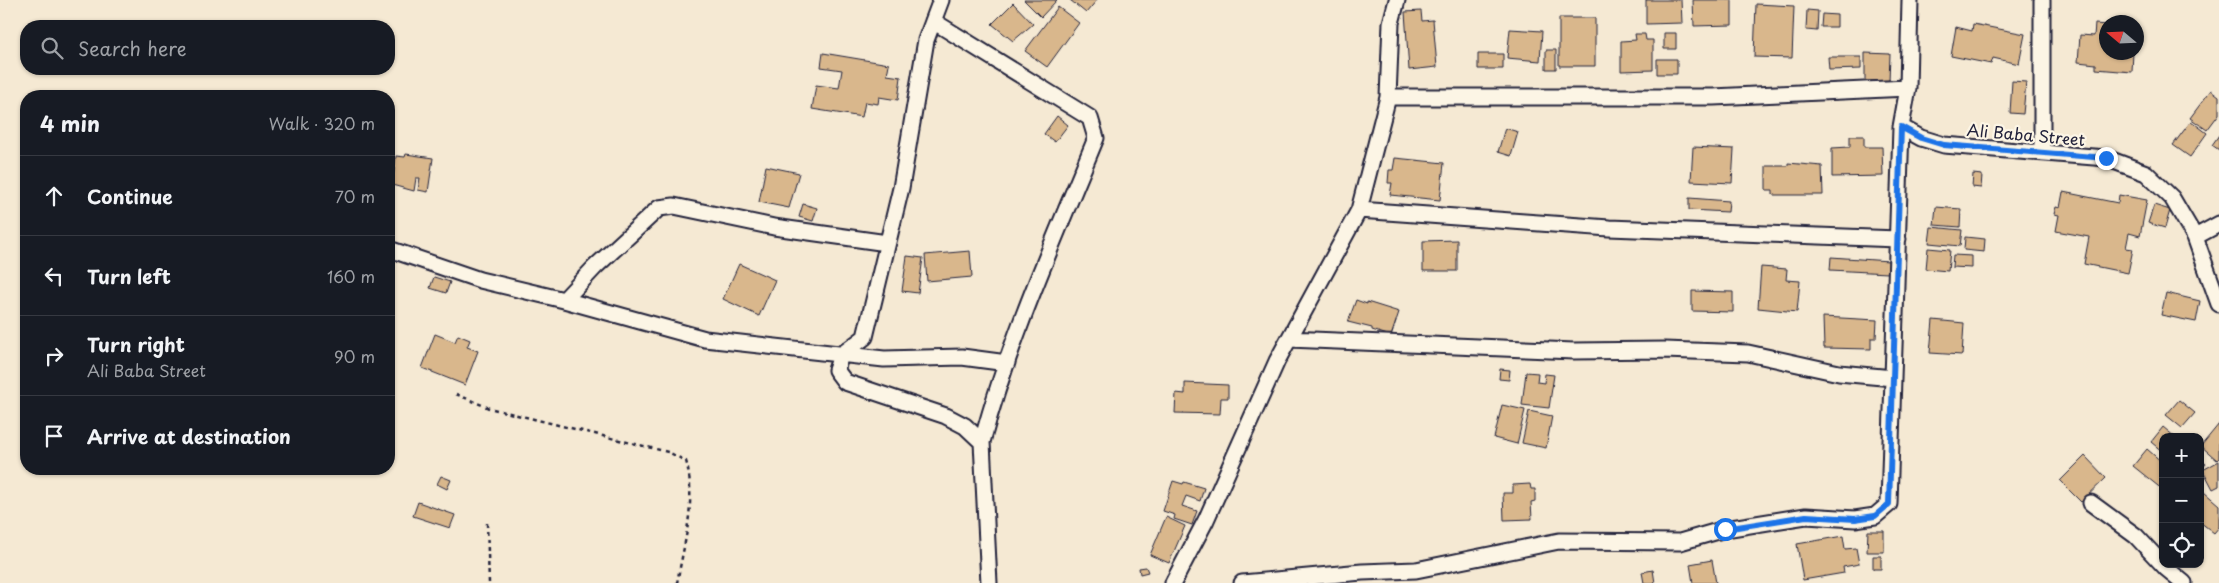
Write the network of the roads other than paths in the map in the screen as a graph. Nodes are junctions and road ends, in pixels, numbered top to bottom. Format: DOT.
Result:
graph roads {
  1 [pos="941,0"];
  2 [pos="1397,0"];
  3 [pos="1910,0"];
  4 [pos="2042,0"];
  5 [pos="933,21"];
  6 [pos="1908,88"];
  7 [pos="1388,98"];
  8 [pos="1901,127"];
  9 [pos="2042,152"];
  10 [pos="1359,210"];
  11 [pos="2219,224"];
  12 [pos="2195,237"];
  13 [pos="1898,239"];
  14 [pos="888,242"];
  15 [pos="395,251"];
  16 [pos="564,300"];
  17 [pos="2219,304"];
  18 [pos="1289,339"];
  19 [pos="841,355"];
  20 [pos="1007,363"];
  21 [pos="1893,378"];
  22 [pos="982,442"];
  23 [pos="2091,503"];
  24 [pos="1416,576"];
  25 [pos="989,583"];
  26 [pos="1173,583"];
  27 [pos="1242,583"];
  28 [pos="2184,583"];
  1 -- 5 [label="street"];
  2 -- 7 [label="street"];
  3 -- 6 [label="street"];
  4 -- 9 [label="street"];
  5 -- 14 [label="street"];
  5 -- 20 [label="street"];
  6 -- 7 [label="street"];
  6 -- 8 [label="street"];
  7 -- 10 [label="street"];
  8 -- 9 [label="street, Ali Baba Street"];
  8 -- 13 [label="street"];
  9 -- 12 [label="street, Ali Baba Street"];
  10 -- 13 [label="street"];
  10 -- 18 [label="street"];
  11 -- 12 [label="street"];
  12 -- 17 [label="street, Ali Baba Street"];
  13 -- 21 [label="street"];
  14 -- 16 [label="street"];
  14 -- 19 [label="street"];
  15 -- 16 [label="street"];
  16 -- 19 [label="street"];
  18 -- 21 [label="street"];
  18 -- 26 [label="street"];
  19 -- 20 [label="street"];
  19 -- 22 [label="street"];
  20 -- 22 [label="street"];
  21 -- 24 [label="street"];
  22 -- 25 [label="street"];
  23 -- 28 [label="street"];
  24 -- 27 [label="street"];
}
